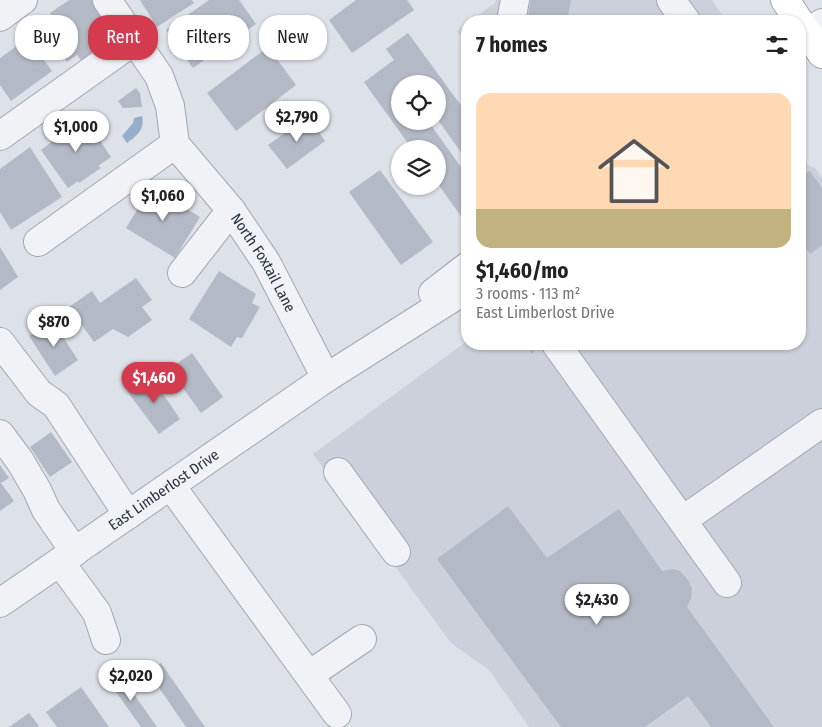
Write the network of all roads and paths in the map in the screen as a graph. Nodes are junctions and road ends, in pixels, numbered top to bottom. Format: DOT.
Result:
graph roads {
  1 [pos="23,0"];
  2 [pos="107,0"];
  3 [pos="515,0"];
  4 [pos="671,0"];
  5 [pos="785,0"];
  6 [pos="118,15"];
  7 [pos="512,15"];
  8 [pos="682,15"];
  9 [pos="795,15"];
  10 [pos="0,17"];
  11 [pos="107,60"];
  12 [pos="148,60"];
  13 [pos="0,136"];
  14 [pos="175,144"];
  15 [pos="231,210"];
  16 [pos="38,242"];
  17 [pos="461,272"];
  18 [pos="182,273"];
  19 [pos="461,292"];
  20 [pos="0,342"];
  21 [pos="560,350"];
  22 [pos="326,378"];
  23 [pos="822,423"];
  24 [pos="0,434"];
  25 [pos="338,472"];
  26 [pos="171,486"];
  27 [pos="128,515"];
  28 [pos="683,520"];
  29 [pos="396,552"];
  30 [pos="68,557"];
  31 [pos="727,583"];
  32 [pos="0,603"];
  33 [pos="362,639"];
  34 [pos="106,640"];
  35 [pos="309,675"];
  36 [pos="337,714"];
  1 -- 10 [label="street"];
  2 -- 6 [label="street"];
  3 -- 7 [label="street"];
  4 -- 8 [label="street"];
  5 -- 9 [label="main road"];
  11 -- 13 [label="street"];
  12 -- 14 [label="street"];
  14 -- 15 [label="street, North Foxtail Lane"];
  14 -- 16 [label="street"];
  15 -- 18 [label="street"];
  15 -- 22 [label="street, North Foxtail Lane"];
  17 -- 22 [label="street, East Limberlost Drive"];
  19 -- 22 [label="street, East Limberlost Drive"];
  20 -- 27 [label="street"];
  21 -- 28 [label="street"];
  22 -- 26 [label="street, East Limberlost Drive"];
  23 -- 28 [label="street"];
  24 -- 30 [label="street"];
  25 -- 29 [label="street"];
  26 -- 27 [label="street, East Limberlost Drive"];
  26 -- 35 [label="street"];
  27 -- 30 [label="street, East Limberlost Drive"];
  28 -- 31 [label="street"];
  30 -- 32 [label="street, East Limberlost Drive"];
  30 -- 34 [label="street"];
  33 -- 35 [label="street"];
  35 -- 36 [label="street"];
}
